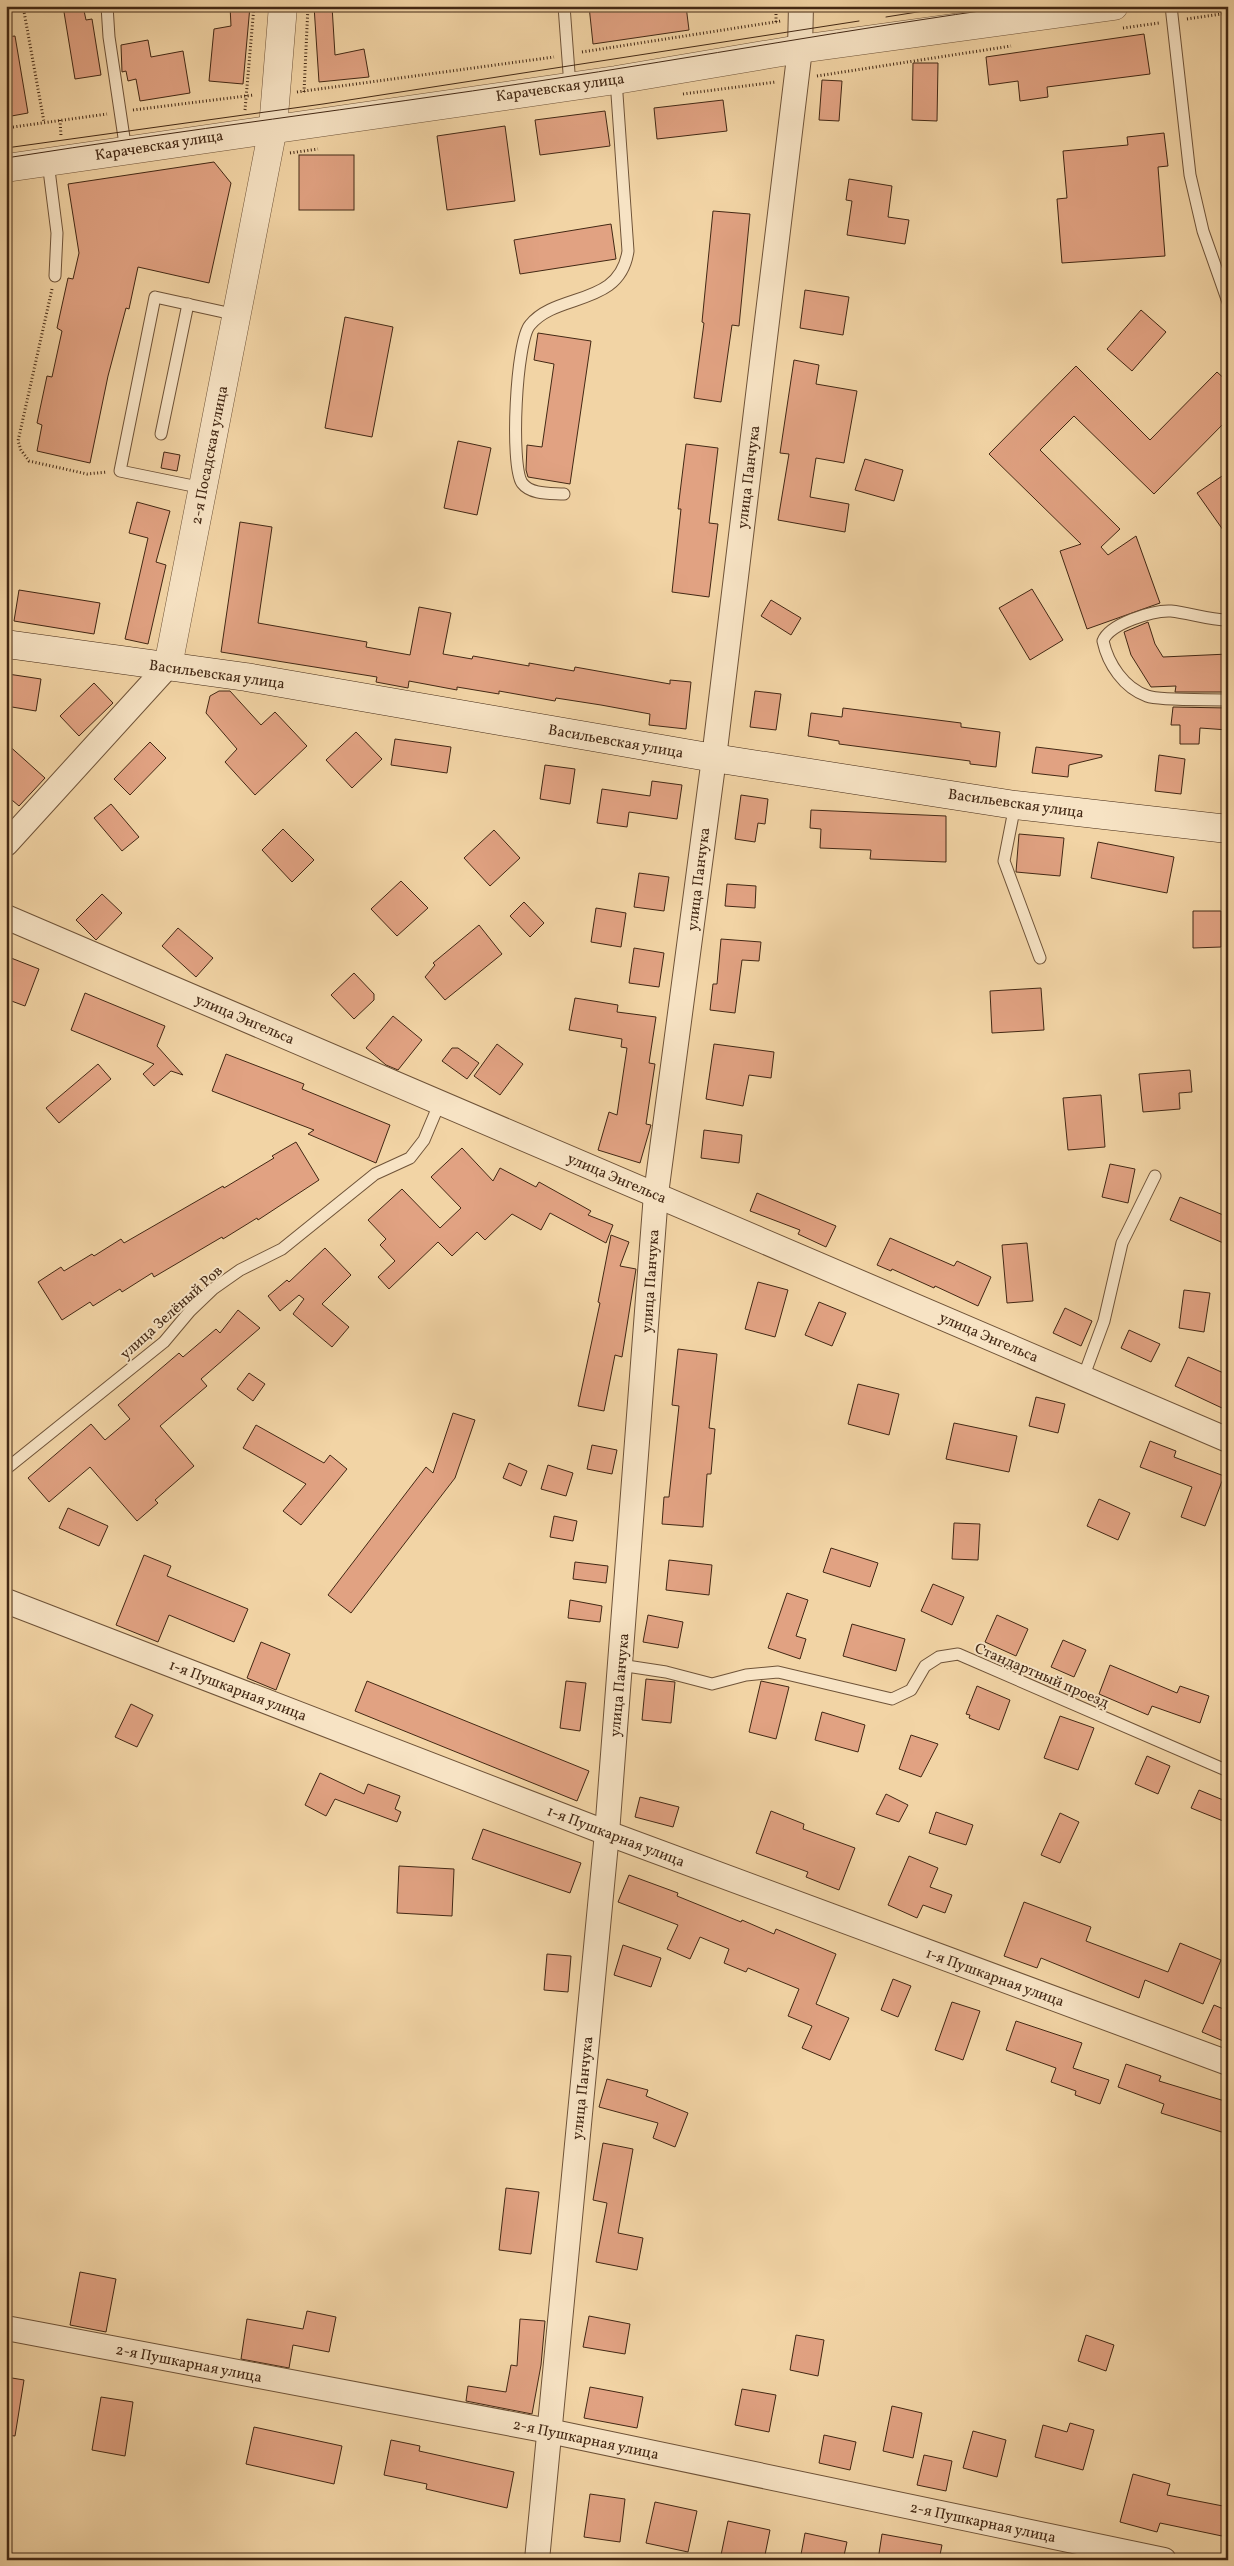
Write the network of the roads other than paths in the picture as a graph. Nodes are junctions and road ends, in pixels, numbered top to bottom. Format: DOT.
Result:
graph roads {
  1 [pos="107,6"];
  2 [pos="284,6"];
  3 [pos="564,6"];
  4 [pos="801,6"];
  5 [pos="1171,6"];
  6 [pos="1114,18"];
  7 [pos="800,49"];
  8 [pos="616,80"];
  9 [pos="570,86"];
  10 [pos="273,128"];
  11 [pos="126,151"];
  12 [pos="48,162"];
  13 [pos="6,168"];
  14 [pos="55,276"];
  15 [pos="1228,302"];
  16 [pos="188,304"];
  17 [pos="237,315"];
  18 [pos="161,434"];
  19 [pos="203,488"];
  20 [pos="564,494"];
  21 [pos="1228,620"];
  22 [pos="6,644"];
  23 [pos="168,666"];
  24 [pos="1228,700"];
  25 [pos="714,758"];
  26 [pos="1015,805"];
  27 [pos="1228,829"];
  28 [pos="6,844"];
  29 [pos="6,917"];
  30 [pos="1040,958"];
  31 [pos="440,1102"];
  32 [pos="1155,1176"];
  33 [pos="656,1194"];
  34 [pos="1083,1378"];
  35 [pos="1228,1440"];
  36 [pos="6,1469"];
  37 [pos="6,1601"];
  38 [pos="620,1665"];
  39 [pos="1228,1771"];
  40 [pos="607,1833"];
  41 [pos="1228,2063"];
  42 [pos="6,2328"];
  43 [pos="549,2431"];
  44 [pos="537,2560"];
  45 [pos="1164,2560"];
  1 -- 11 [label="lane"];
  2 -- 10 [label="street, 2-я Посадская улица"];
  3 -- 9 [label="lane"];
  4 -- 7 [label="street, улица Панчука"];
  5 -- 15 [label="lane"];
  6 -- 7 [label="street, Карачевская улица"];
  7 -- 8 [label="street, Карачевская улица"];
  7 -- 25 [label="street, улица Панчука"];
  8 -- 9 [label="street, Карачевская улица"];
  8 -- 20 [label="lane"];
  9 -- 10 [label="street, Карачевская улица"];
  10 -- 11 [label="street, Карачевская улица"];
  10 -- 17 [label="street, 2-я Посадская улица"];
  11 -- 12 [label="street, Карачевская улица"];
  12 -- 13 [label="street, Карачевская улица"];
  12 -- 14 [label="lane"];
  16 -- 17 [label="lane"];
  16 -- 18 [label="lane"];
  16 -- 19 [label="lane"];
  17 -- 19 [label="street, 2-я Посадская улица"];
  19 -- 23 [label="street, 2-я Посадская улица"];
  21 -- 24 [label="lane"];
  22 -- 23 [label="street, Васильевская улица"];
  23 -- 25 [label="street, Васильевская улица"];
  23 -- 28 [label="street"];
  25 -- 26 [label="street, Васильевская улица"];
  25 -- 33 [label="street, улица Панчука"];
  26 -- 27 [label="street, Васильевская улица"];
  26 -- 30 [label="lane"];
  29 -- 31 [label="street, улица Энгельса"];
  31 -- 33 [label="street, улица Энгельса"];
  31 -- 36 [label="lane, улица Зелёный Ров"];
  32 -- 34 [label="lane"];
  33 -- 34 [label="street, улица Энгельса"];
  33 -- 38 [label="street, улица Панчука"];
  34 -- 35 [label="street, улица Энгельса"];
  37 -- 40 [label="street, 1-я Пушкарная улица"];
  38 -- 39 [label="lane, Стандартный проезд"];
  38 -- 40 [label="street, улица Панчука"];
  40 -- 41 [label="street, 1-я Пушкарная улица"];
  40 -- 43 [label="street, улица Панчука"];
  42 -- 43 [label="street, 2-я Пушкарная улица"];
  43 -- 44 [label="street, улица Панчука"];
  43 -- 45 [label="street, 2-я Пушкарная улица"];
}
